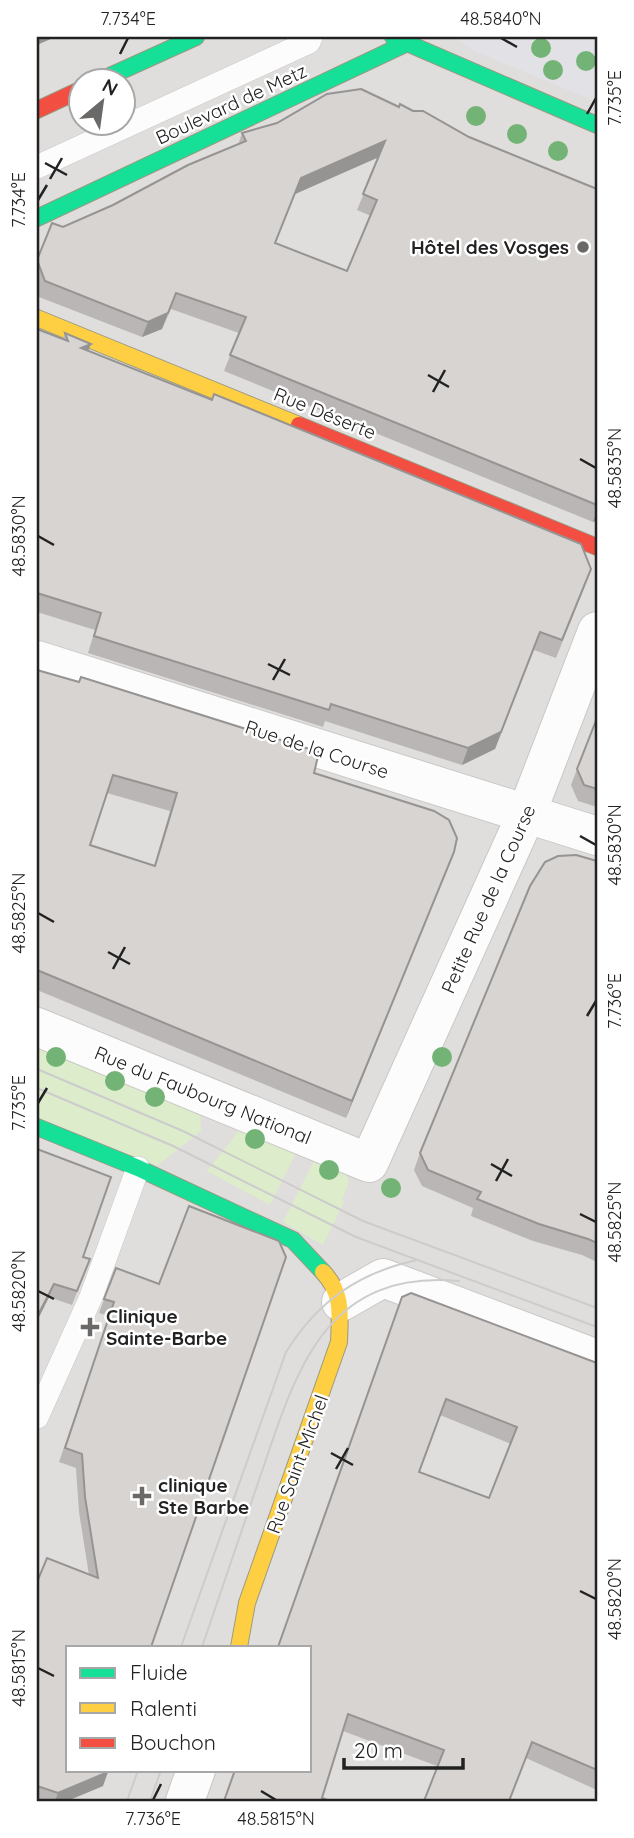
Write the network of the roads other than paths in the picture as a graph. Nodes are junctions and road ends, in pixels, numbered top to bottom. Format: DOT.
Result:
graph roads {
  1 [pos="196,37"];
  2 [pos="311,37"];
  3 [pos="404,38"];
  4 [pos="132,66"];
  5 [pos="66,97"];
  6 [pos="37,110"];
  7 [pos="597,125"];
  8 [pos="37,167"];
  9 [pos="37,218"];
  10 [pos="37,318"];
  11 [pos="597,547"];
  12 [pos="597,631"];
  13 [pos="37,660"];
  14 [pos="526,815"];
  15 [pos="597,836"];
  16 [pos="37,1027"];
  17 [pos="37,1127"];
  18 [pos="369,1163"];
  19 [pos="138,1168"];
  20 [pos="337,1291"];
  21 [pos="597,1359"];
  22 [pos="37,1417"];
  23 [pos="239,1646"];
  24 [pos="195,1772"];
  25 [pos="185,1801"];
  1 -- 4 [label="street"];
  2 -- 8 [label="lane"];
  3 -- 7 [label="street"];
  3 -- 9 [label="street, Boulevard de Metz"];
  5 -- 6 [label="street"];
  10 -- 11 [label="street, Rue Déserte"];
  12 -- 14 [label="street, Petite Rue de la Course"];
  13 -- 14 [label="street, Rue de la Course"];
  14 -- 15 [label="street, Rue de la Course"];
  14 -- 18 [label="street, Petite Rue de la Course"];
  16 -- 18 [label="street, Rue du Faubourg National"];
  17 -- 19 [label="street"];
  19 -- 20 [label="street"];
  19 -- 22 [label="lane"];
  20 -- 21 [label="street"];
  20 -- 23 [label="street, Rue Saint-Michel"];
  24 -- 25 [label="street"];
}
